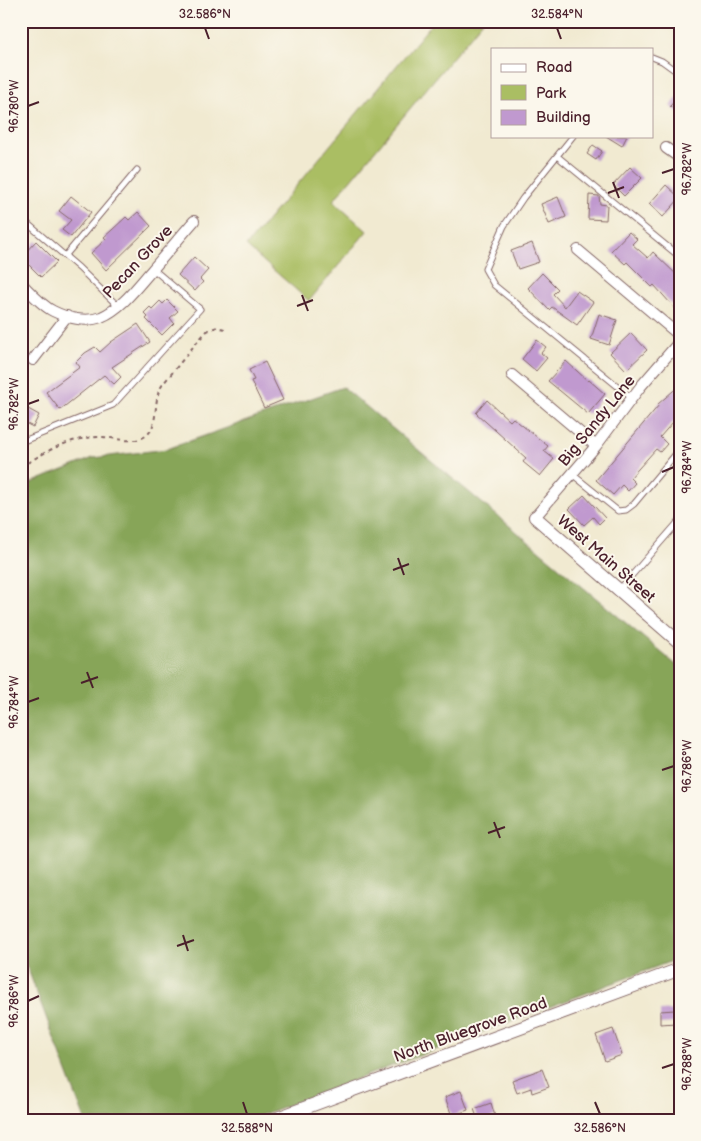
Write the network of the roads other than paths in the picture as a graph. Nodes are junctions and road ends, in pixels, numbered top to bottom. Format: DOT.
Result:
graph roads {
  1 [pos="654,58"];
  2 [pos="680,74"];
  3 [pos="572,138"];
  4 [pos="666,148"];
  5 [pos="558,156"];
  6 [pos="680,158"];
  7 [pos="137,170"];
  8 [pos="21,218"];
  9 [pos="194,221"];
  10 [pos="578,250"];
  11 [pos="65,256"];
  12 [pos="680,257"];
  13 [pos="153,269"];
  14 [pos="21,283"];
  15 [pos="118,306"];
  16 [pos="67,316"];
  17 [pos="680,336"];
  18 [pos="680,341"];
  19 [pos="33,360"];
  20 [pos="512,375"];
  21 [pos="632,398"];
  22 [pos="21,442"];
  23 [pos="596,446"];
  24 [pos="680,449"];
  25 [pos="572,474"];
  26 [pos="535,517"];
  27 [pos="680,520"];
  28 [pos="619,590"];
  29 [pos="680,643"];
  30 [pos="680,969"];
  31 [pos="301,1115"];
  32 [pos="272,1120"];
  1 -- 2 [label="lane"];
  3 -- 5 [label="lane"];
  4 -- 6 [label="street"];
  5 -- 12 [label="lane"];
  5 -- 21 [label="lane"];
  7 -- 11 [label="lane"];
  8 -- 11 [label="lane"];
  9 -- 13 [label="street, Pecan Grove"];
  10 -- 17 [label="street"];
  11 -- 15 [label="lane"];
  13 -- 15 [label="street, Pecan Grove"];
  13 -- 22 [label="lane"];
  14 -- 16 [label="street, Pecan Grove"];
  15 -- 16 [label="street, Pecan Grove"];
  16 -- 19 [label="street"];
  18 -- 21 [label="street, Big Sandy Lane"];
  20 -- 23 [label="street"];
  21 -- 23 [label="street, Big Sandy Lane"];
  23 -- 25 [label="street, Big Sandy Lane"];
  24 -- 25 [label="lane"];
  25 -- 26 [label="street, Big Sandy Lane"];
  26 -- 28 [label="street, West Main Street"];
  27 -- 28 [label="lane"];
  28 -- 29 [label="street, West Main Street"];
  30 -- 31 [label="street, North Bluegrove Road"];
  31 -- 32 [label="street, North Bluegrove Road"];
}
